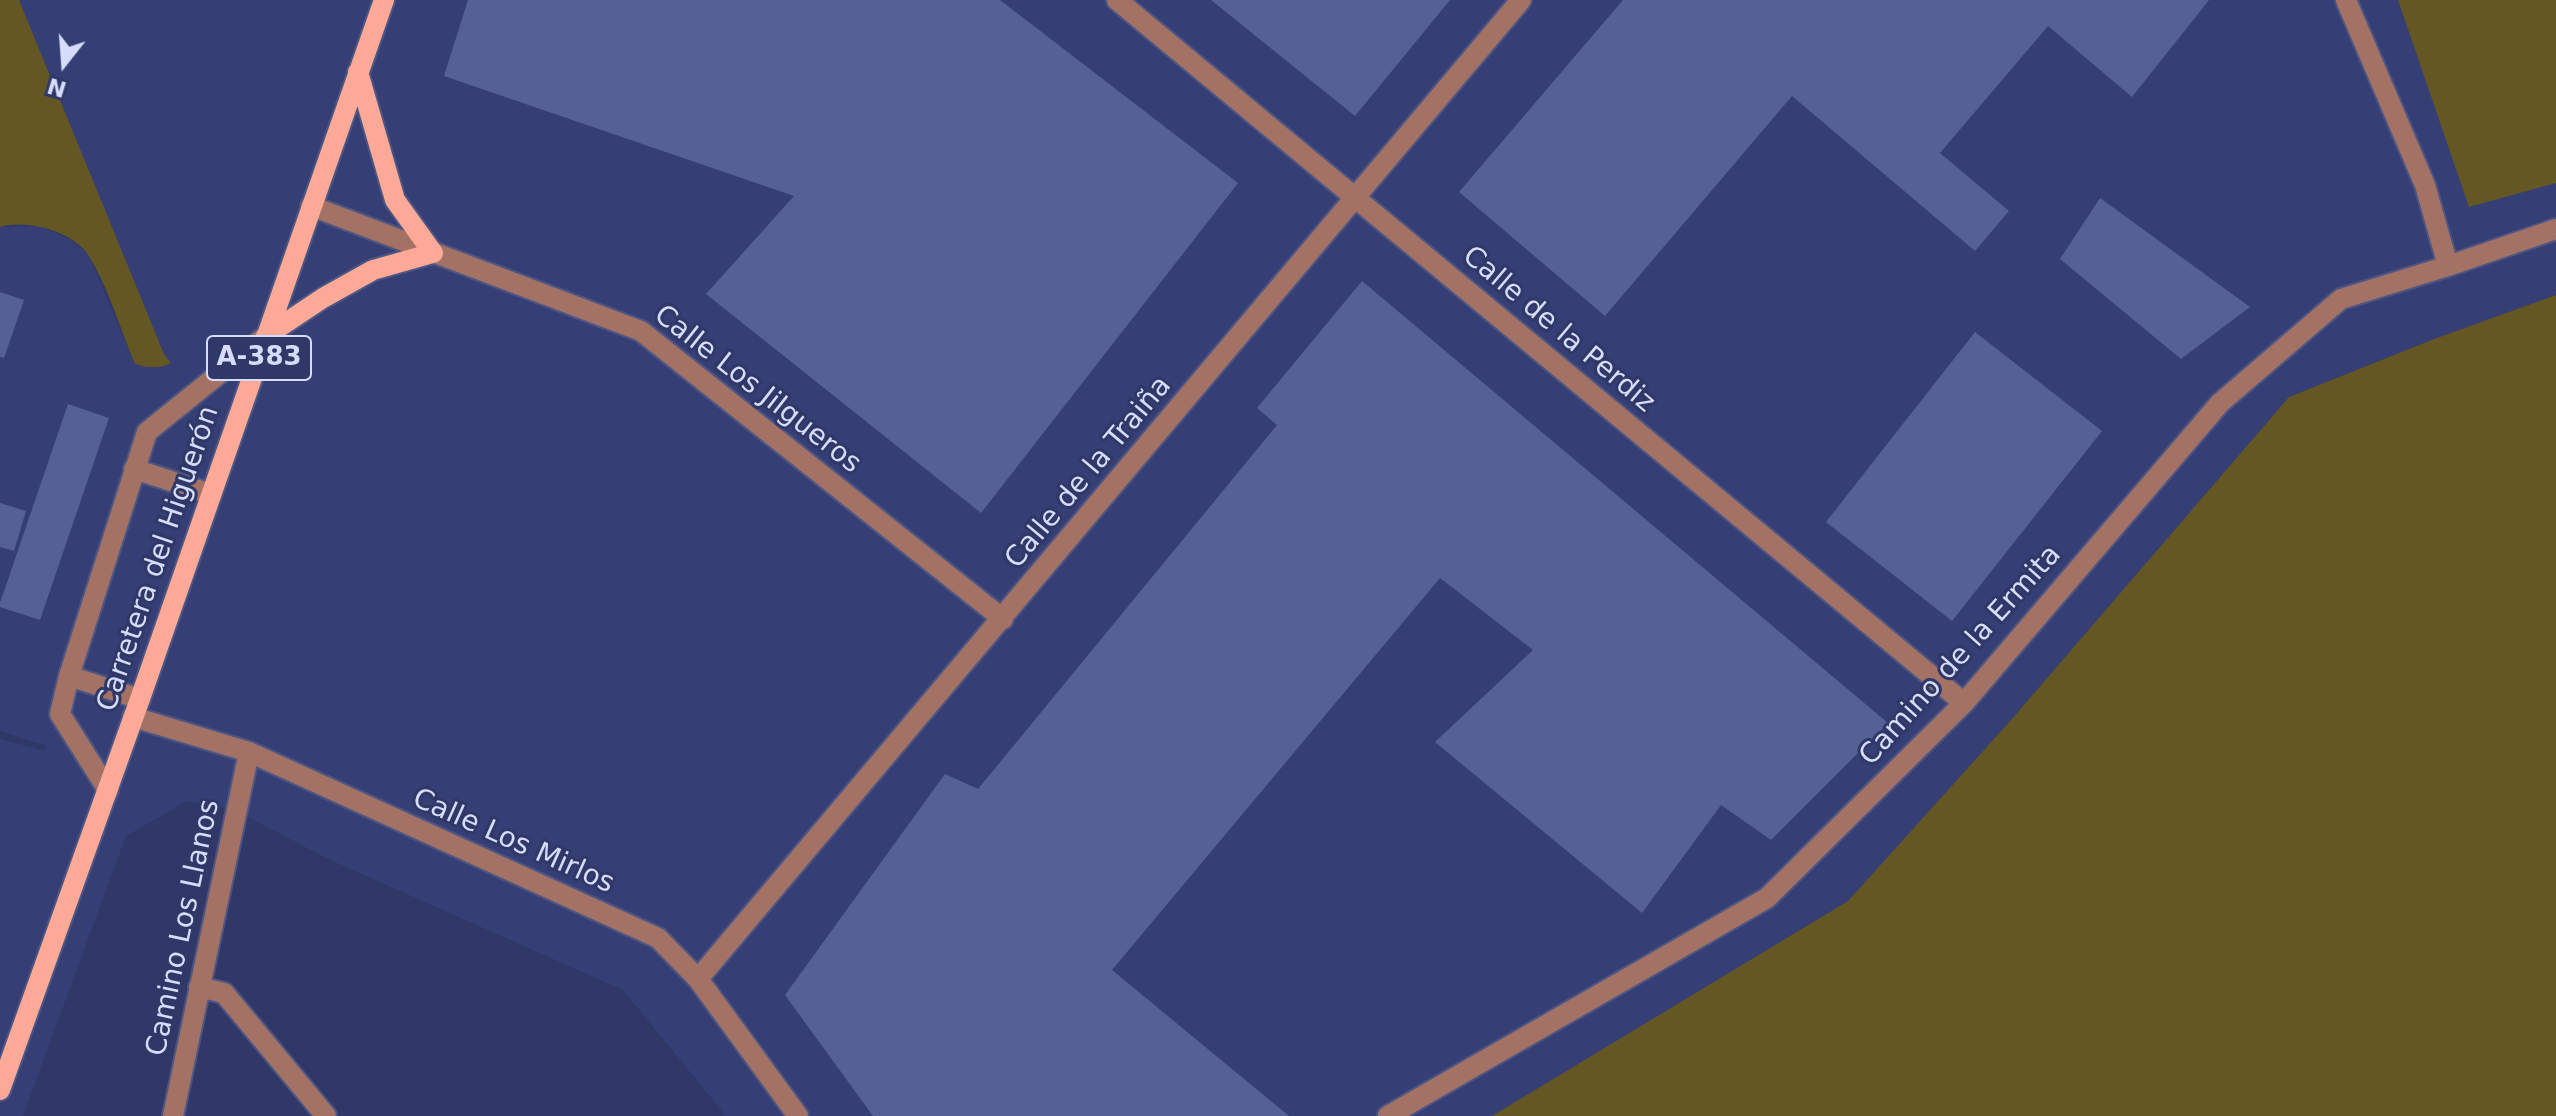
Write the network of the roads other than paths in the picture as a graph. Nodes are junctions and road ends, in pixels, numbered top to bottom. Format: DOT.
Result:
graph roads {
  1 [pos="384,0"];
  2 [pos="1117,0"];
  3 [pos="1521,0"];
  4 [pos="2346,0"];
  5 [pos="358,72"];
  6 [pos="1356,198"];
  7 [pos="311,206"];
  8 [pos="2556,229"];
  9 [pos="433,253"];
  10 [pos="2448,266"];
  11 [pos="266,336"];
  12 [pos="134,469"];
  13 [pos="211,494"];
  14 [pos="1003,619"];
  15 [pos="69,676"];
  16 [pos="1964,703"];
  17 [pos="137,708"];
  18 [pos="249,752"];
  19 [pos="108,790"];
  20 [pos="698,979"];
  21 [pos="199,987"];
  22 [pos="0,1090"];
  23 [pos="173,1116"];
  24 [pos="326,1116"];
  25 [pos="798,1116"];
  26 [pos="1388,1116"];
  1 -- 5 [label="main road, Carretera del Higuerón / A-383"];
  2 -- 6 [label="street, Calle de la Perdiz"];
  3 -- 6 [label="street, Calle de la Traiña"];
  4 -- 10 [label="street"];
  5 -- 7 [label="main road, Carretera del Higuerón / A-383"];
  5 -- 9 [label="main road"];
  6 -- 14 [label="street, Calle de la Traiña"];
  6 -- 16 [label="street, Calle de la Perdiz"];
  7 -- 9 [label="street, Calle Los Jilgueros"];
  7 -- 11 [label="main road, Carretera del Higuerón / A-383"];
  8 -- 10 [label="street, Camino de la Ermita"];
  9 -- 11 [label="main road"];
  9 -- 14 [label="street, Calle Los Jilgueros"];
  10 -- 16 [label="street, Camino de la Ermita"];
  11 -- 12 [label="street"];
  11 -- 13 [label="main road, Carretera del Higuerón / A-383"];
  12 -- 13 [label="street"];
  12 -- 15 [label="street"];
  13 -- 17 [label="main road, Carretera del Higuerón / A-383"];
  14 -- 20 [label="street, Calle de la Traiña"];
  15 -- 17 [label="street, Calle Los Mirlos"];
  15 -- 19 [label="street"];
  16 -- 26 [label="street, Camino de la Ermita"];
  17 -- 18 [label="street, Calle Los Mirlos"];
  17 -- 19 [label="main road, Carretera del Higuerón / A-383"];
  18 -- 20 [label="street, Calle Los Mirlos"];
  18 -- 21 [label="street, Camino Los Llanos"];
  19 -- 22 [label="main road, Carretera del Higuerón / A-383"];
  20 -- 25 [label="street, Calle Los Mirlos"];
  21 -- 23 [label="street, Camino Los Llanos"];
  21 -- 24 [label="street"];
}
